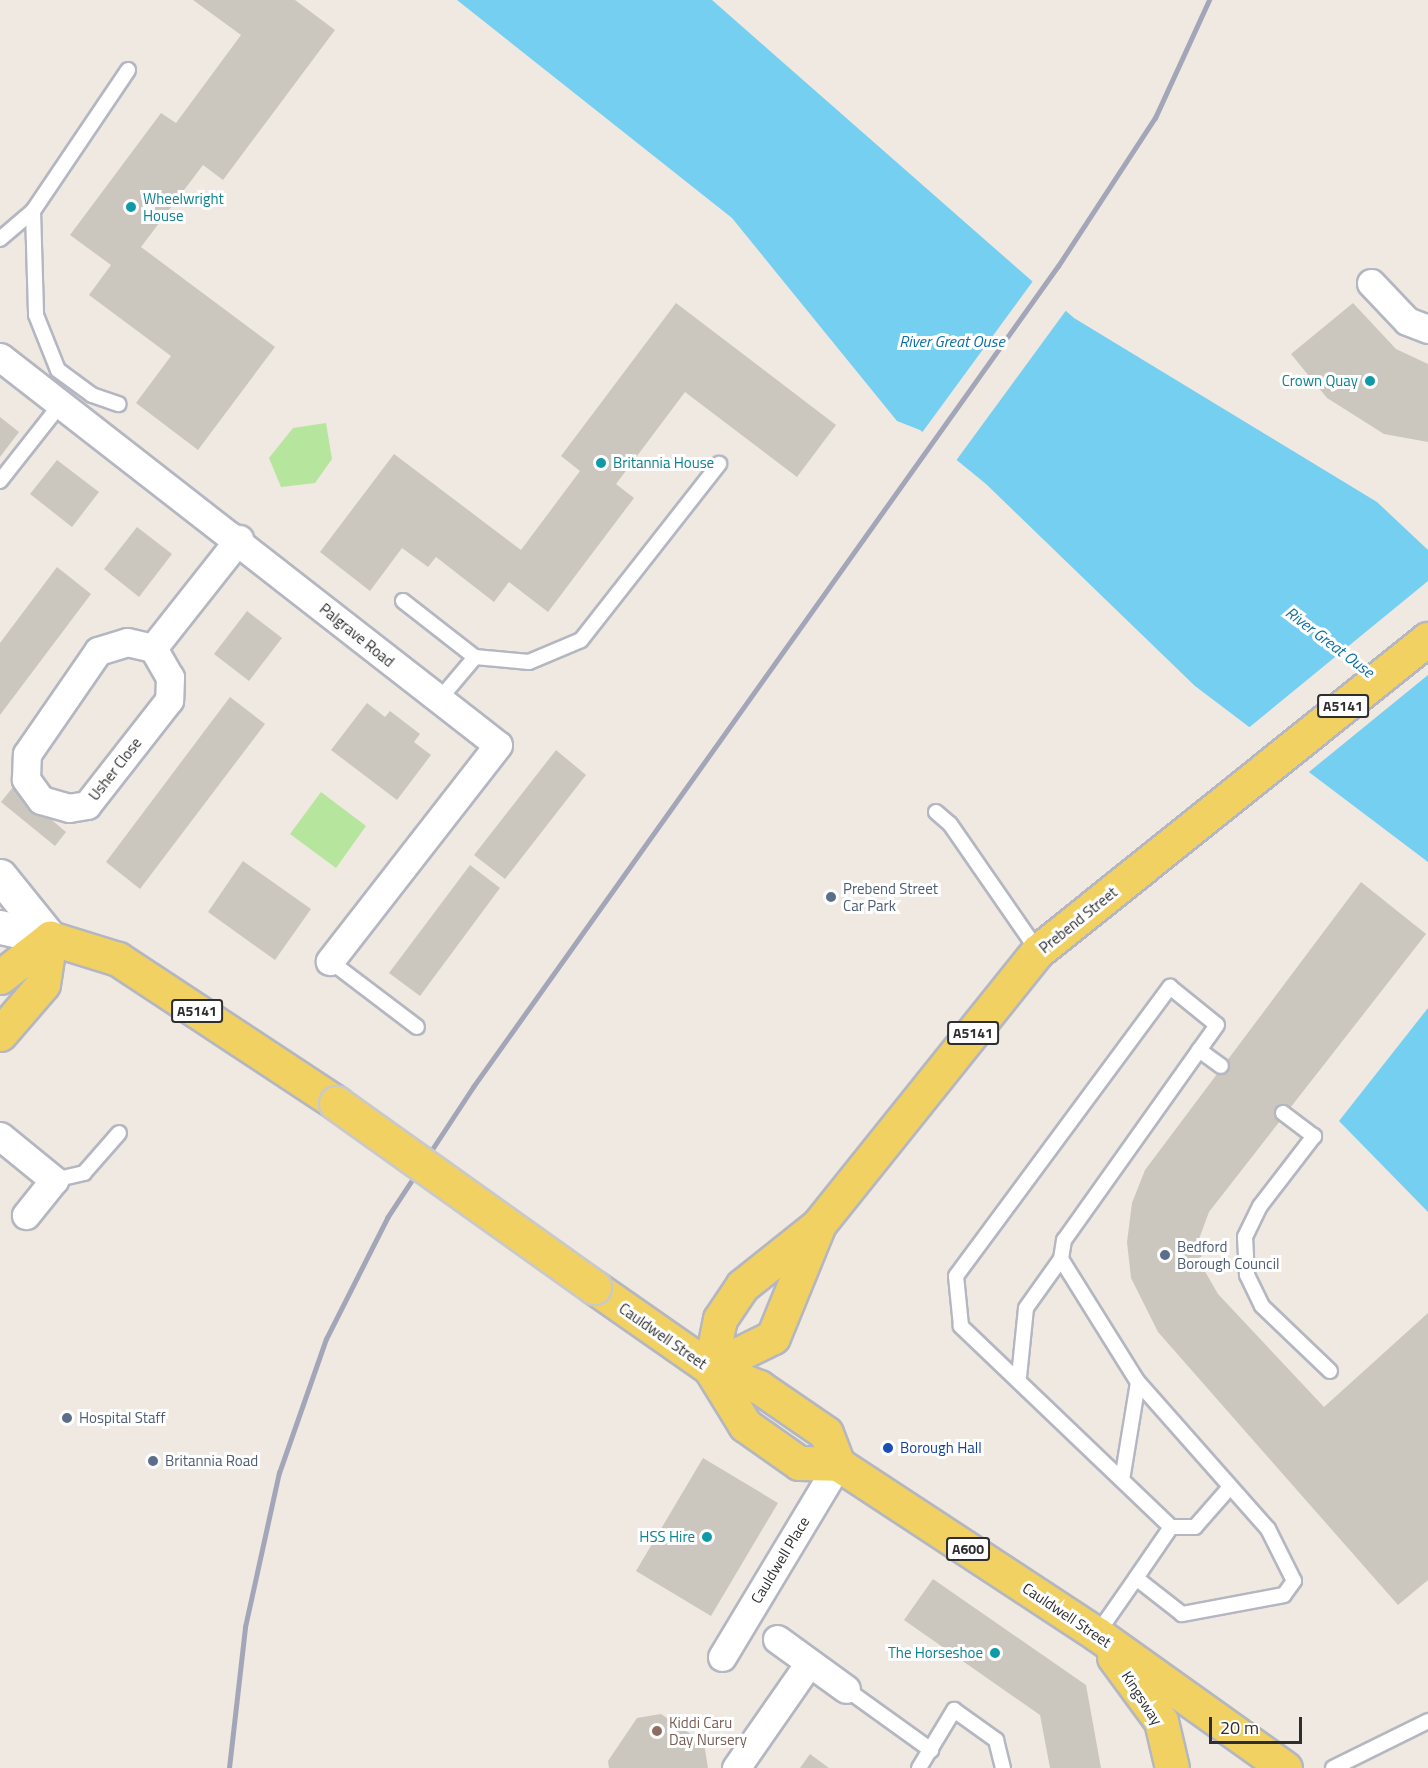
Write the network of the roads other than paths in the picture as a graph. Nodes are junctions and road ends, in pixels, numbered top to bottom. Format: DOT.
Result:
graph roads {
  1 [pos="128,70"];
  2 [pos="33,211"];
  3 [pos="0,239"];
  4 [pos="1371,283"];
  5 [pos="1428,329"];
  6 [pos="0,357"];
  7 [pos="118,404"];
  8 [pos="59,406"];
  9 [pos="719,464"];
  10 [pos="0,481"];
  11 [pos="239,539"];
  12 [pos="403,601"];
  13 [pos="1428,639"];
  14 [pos="153,648"];
  15 [pos="475,657"];
  16 [pos="438,701"];
  17 [pos="936,812"];
  18 [pos="0,876"];
  19 [pos="0,927"];
  20 [pos="50,938"];
  21 [pos="1038,951"];
  22 [pos="330,961"];
  23 [pos="0,977"];
  24 [pos="417,1027"];
  25 [pos="0,1034"];
  26 [pos="1199,1050"];
  27 [pos="1221,1066"];
  28 [pos="1283,1113"];
  29 [pos="119,1133"];
  30 [pos="0,1136"];
  31 [pos="54,1180"];
  32 [pos="26,1215"];
  33 [pos="819,1224"];
  34 [pos="1061,1259"];
  35 [pos="710,1368"];
  36 [pos="1330,1371"];
  37 [pos="1019,1377"];
  38 [pos="1138,1382"];
  39 [pos="838,1464"];
  40 [pos="1122,1480"];
  41 [pos="1230,1487"];
  42 [pos="1171,1527"];
  43 [pos="1136,1578"];
  44 [pos="1097,1634"];
  45 [pos="777,1639"];
  46 [pos="722,1658"];
  47 [pos="809,1663"];
  48 [pos="846,1689"];
  49 [pos="1428,1721"];
  50 [pos="930,1749"];
  51 [pos="736,1768"];
  52 [pos="919,1768"];
  53 [pos="1004,1768"];
  54 [pos="1172,1768"];
  55 [pos="1285,1768"];
  56 [pos="1333,1768"];
  1 -- 2 [label="lane"];
  2 -- 3 [label="lane"];
  2 -- 7 [label="lane"];
  4 -- 5 [label="street"];
  6 -- 8 [label="street, Palgrave Road"];
  8 -- 10 [label="lane"];
  8 -- 11 [label="street, Palgrave Road"];
  9 -- 15 [label="lane"];
  11 -- 14 [label="street"];
  11 -- 16 [label="street, Palgrave Road"];
  12 -- 15 [label="lane"];
  13 -- 21 [label="main road, Prebend Street / A5141"];
  14 -- 14 [label="street, Usher Close"];
  15 -- 16 [label="lane"];
  16 -- 22 [label="street, Palgrave Road"];
  17 -- 21 [label="lane"];
  18 -- 20 [label="main road"];
  19 -- 20 [label="main road"];
  20 -- 23 [label="main road"];
  20 -- 25 [label="main road"];
  20 -- 35 [label="main road, Cauldwell Street / A5141, bridge"];
  21 -- 33 [label="main road, Prebend Street / A5141"];
  22 -- 24 [label="lane"];
  26 -- 27 [label="lane"];
  26 -- 34 [label="lane"];
  26 -- 37 [label="lane"];
  28 -- 36 [label="lane"];
  29 -- 31 [label="lane"];
  30 -- 31 [label="street"];
  31 -- 32 [label="street"];
  33 -- 35 [label="main road"];
  33 -- 35 [label="main road, Prebend Street / A5141"];
  34 -- 37 [label="lane"];
  34 -- 38 [label="lane"];
  35 -- 39 [label="main road, Cauldwell Street"];
  37 -- 40 [label="lane"];
  38 -- 40 [label="lane"];
  38 -- 41 [label="lane"];
  39 -- 44 [label="main road, Cauldwell Street / A600"];
  39 -- 46 [label="street, Cauldwell Place"];
  40 -- 42 [label="lane"];
  41 -- 42 [label="lane"];
  41 -- 43 [label="lane"];
  42 -- 43 [label="lane"];
  43 -- 44 [label="lane"];
  44 -- 54 [label="main road, Kingsway / A600"];
  44 -- 55 [label="main road, Cauldwell Street / A600"];
  45 -- 47 [label="street"];
  47 -- 48 [label="street"];
  47 -- 51 [label="street"];
  48 -- 50 [label="lane"];
  49 -- 56 [label="lane"];
  50 -- 52 [label="lane"];
  50 -- 53 [label="lane"];
}
